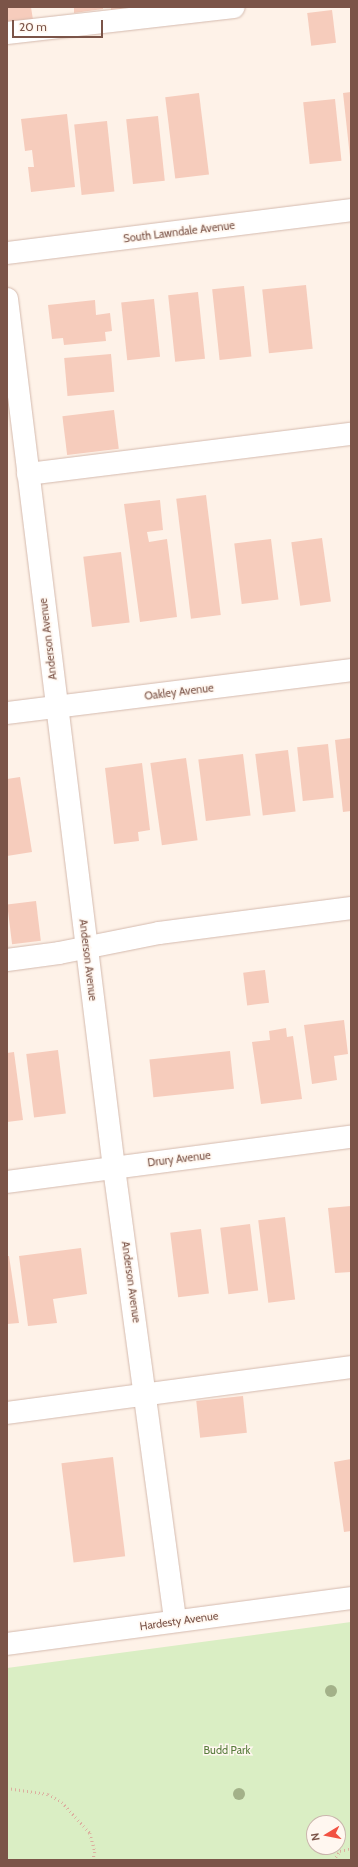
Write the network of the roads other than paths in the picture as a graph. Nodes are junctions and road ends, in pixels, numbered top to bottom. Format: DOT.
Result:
graph roads {
  1 [pos="234,7"];
  2 [pos="7,33"];
  3 [pos="351,210"];
  4 [pos="7,254"];
  5 [pos="7,299"];
  6 [pos="351,434"];
  7 [pos="28,474"];
  8 [pos="351,670"];
  9 [pos="57,707"];
  10 [pos="7,713"];
  11 [pos="351,908"];
  12 [pos="87,947"];
  13 [pos="7,960"];
  14 [pos="351,1137"];
  15 [pos="114,1168"];
  16 [pos="7,1182"];
  17 [pos="351,1367"];
  18 [pos="147,1394"];
  19 [pos="7,1413"];
  20 [pos="351,1598"];
  21 [pos="175,1621"];
  22 [pos="7,1644"];
  1 -- 2 [label="street"];
  3 -- 4 [label="street, South Lawndale Avenue"];
  5 -- 7 [label="street, Anderson Avenue"];
  6 -- 7 [label="street"];
  7 -- 9 [label="street, Anderson Avenue"];
  8 -- 9 [label="street, Oakley Avenue"];
  9 -- 10 [label="street, Oakley Avenue"];
  9 -- 12 [label="street, Anderson Avenue"];
  11 -- 12 [label="street"];
  12 -- 13 [label="street"];
  12 -- 15 [label="street, Anderson Avenue"];
  14 -- 15 [label="street, Drury Avenue"];
  15 -- 16 [label="street, Drury Avenue"];
  15 -- 18 [label="street, Anderson Avenue"];
  17 -- 18 [label="street"];
  18 -- 19 [label="street"];
  18 -- 21 [label="street, Anderson Avenue"];
  20 -- 21 [label="street, Hardesty Avenue"];
  21 -- 22 [label="street, Hardesty Avenue"];
}
